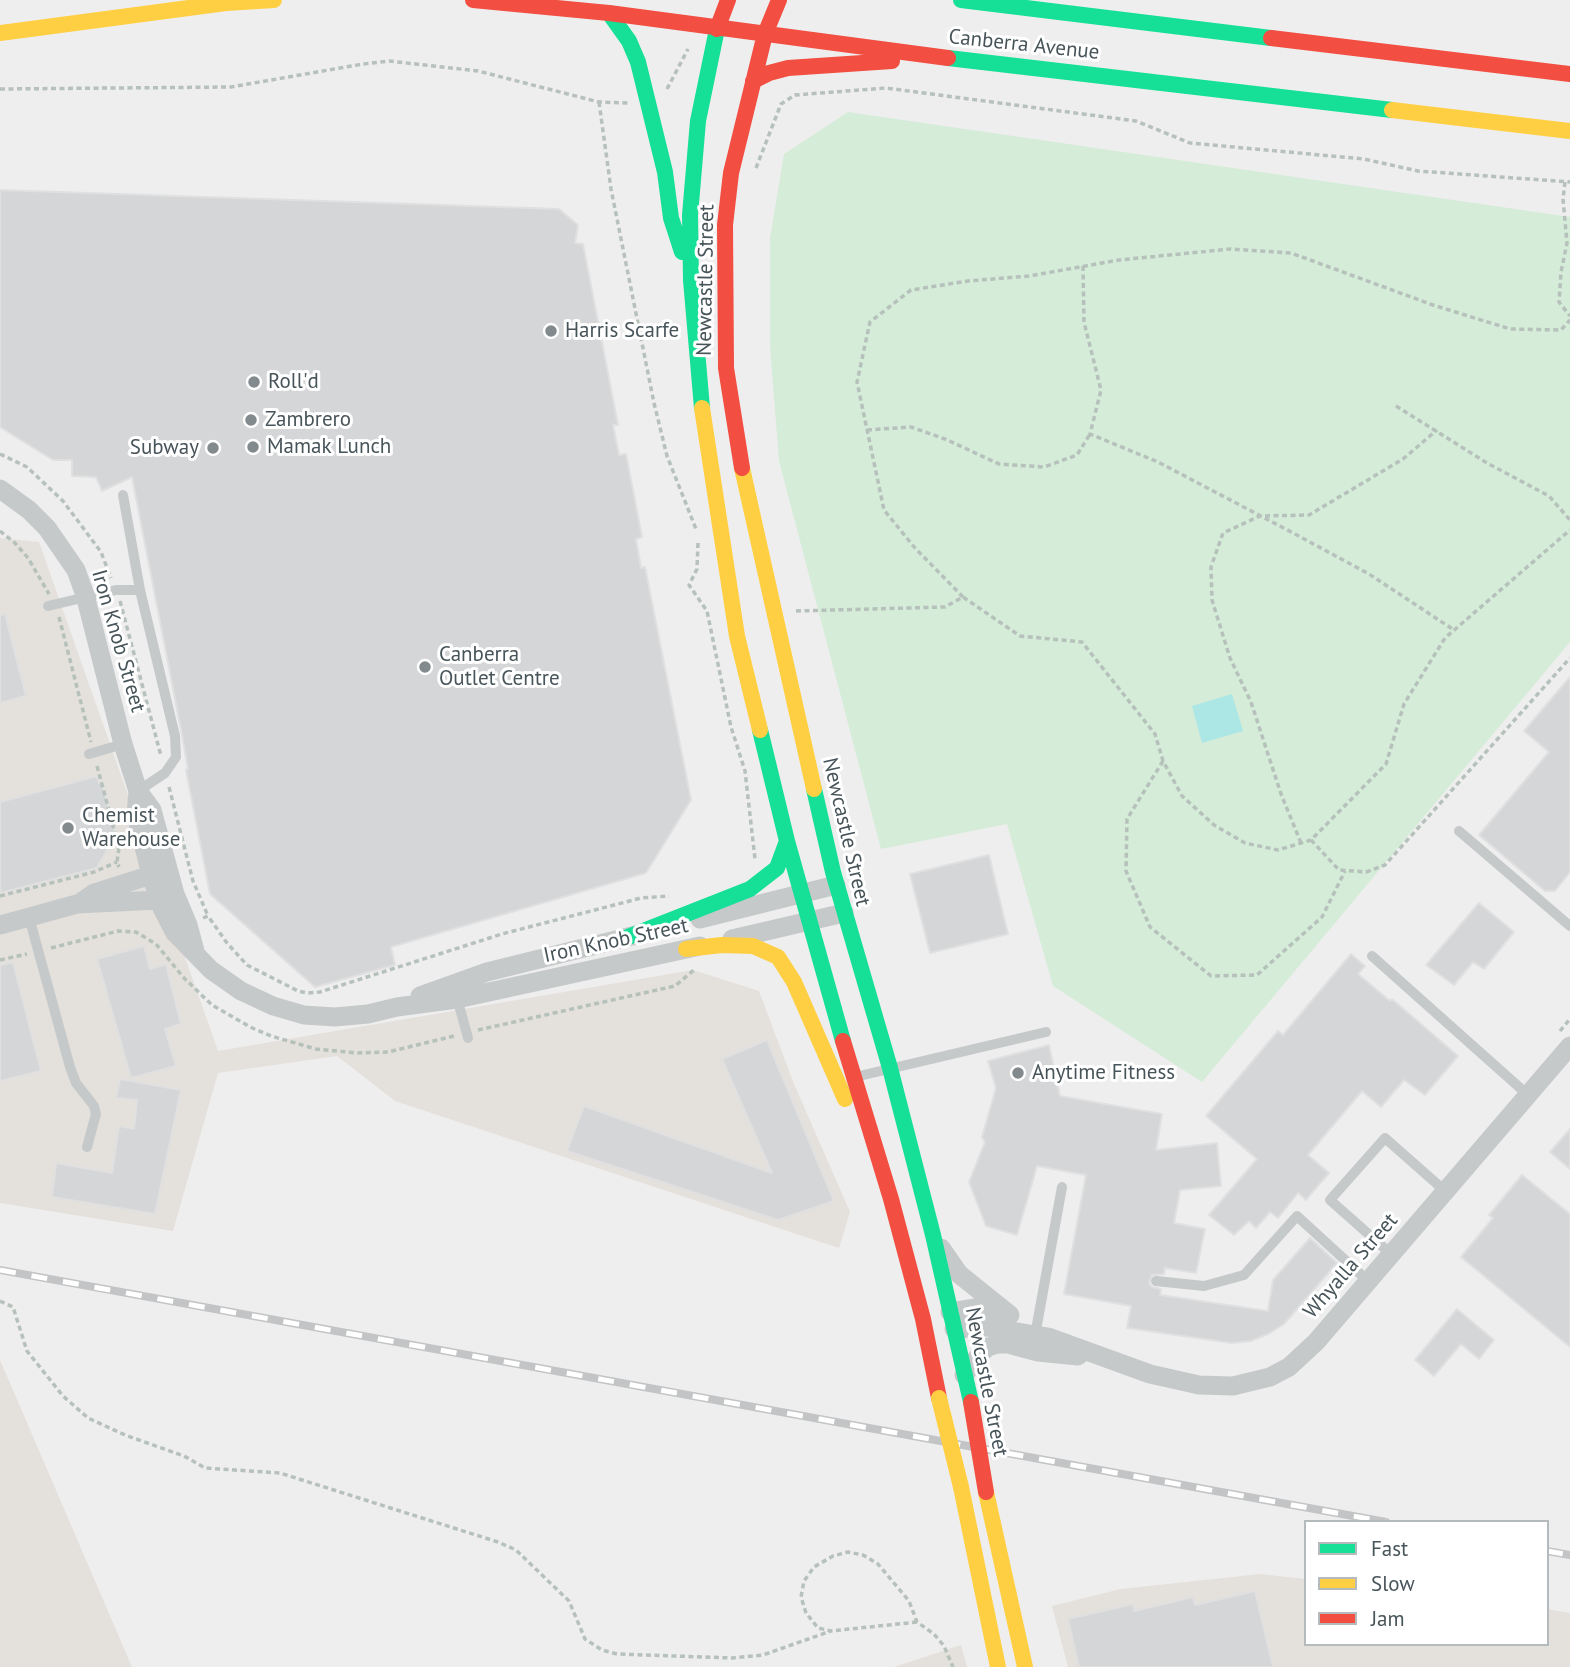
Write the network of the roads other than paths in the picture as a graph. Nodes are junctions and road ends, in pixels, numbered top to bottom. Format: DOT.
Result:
graph roads {
  1 [pos="274,0"];
  2 [pos="473,0"];
  3 [pos="728,0"];
  4 [pos="779,0"];
  5 [pos="961,0"];
  6 [pos="609,13"];
  7 [pos="717,29"];
  8 [pos="0,33"];
  9 [pos="765,34"];
  10 [pos="943,58"];
  11 [pos="1570,74"];
  12 [pos="753,81"];
  13 [pos="1570,131"];
  14 [pos="691,280"];
  15 [pos="0,489"];
  16 [pos="123,495"];
  17 [pos="140,590"];
  18 [pos="85,596"];
  19 [pos="51,605"];
  20 [pos="123,744"];
  21 [pos="92,753"];
  22 [pos="138,791"];
  23 [pos="1460,831"];
  24 [pos="787,841"];
  25 [pos="160,872"];
  26 [pos="836,885"];
  27 [pos="801,894"];
  28 [pos="167,897"];
  29 [pos="78,904"];
  30 [pos="844,913"];
  31 [pos="29,917"];
  32 [pos="809,922"];
  33 [pos="0,925"];
  34 [pos="1570,926"];
  35 [pos="628,937"];
  36 [pos="686,949"];
  37 [pos="1372,956"];
  38 [pos="456,991"];
  39 [pos="1046,1032"];
  40 [pos="468,1038"];
  41 [pos="1562,1043"];
  42 [pos="890,1068"];
  43 [pos="853,1077"];
  44 [pos="1528,1095"];
  45 [pos="88,1147"];
  46 [pos="1062,1187"];
  47 [pos="1446,1192"];
  48 [pos="891,1199"];
  49 [pos="933,1235"];
  50 [pos="1391,1254"];
  51 [pos="1156,1280"];
  52 [pos="1368,1281"];
  53 [pos="1010,1315"];
  54 [pos="952,1320"];
  55 [pos="924,1326"];
  56 [pos="1042,1334"];
  57 [pos="1104,1358"];
  58 [pos="964,1375"];
  59 [pos="999,1667"];
  60 [pos="1025,1667"];
  1 -- 8 [label="main road"];
  2 -- 6 [label="main road, Canberra Avenue"];
  3 -- 7 [label="main road, Newcastle Street"];
  4 -- 9 [label="main road, Newcastle Street"];
  5 -- 11 [label="main road, Canberra Avenue"];
  6 -- 7 [label="main road, Canberra Avenue"];
  6 -- 14 [label="main road"];
  7 -- 9 [label="main road, Canberra Avenue"];
  7 -- 14 [label="main road, Newcastle Street"];
  9 -- 10 [label="main road, Canberra Avenue"];
  9 -- 12 [label="main road, Newcastle Street"];
  10 -- 12 [label="main road"];
  10 -- 13 [label="main road, Canberra Avenue"];
  12 -- 26 [label="main road, Newcastle Street"];
  14 -- 24 [label="main road, Newcastle Street"];
  15 -- 18 [label="street, Iron Knob Street"];
  16 -- 17 [label="lane"];
  17 -- 18 [label="lane"];
  17 -- 22 [label="lane"];
  18 -- 19 [label="lane"];
  18 -- 20 [label="street, Iron Knob Street"];
  20 -- 21 [label="lane"];
  20 -- 22 [label="street, Iron Knob Street"];
  22 -- 25 [label="street, Iron Knob Street"];
  23 -- 34 [label="lane"];
  24 -- 27 [label="main road, Newcastle Street"];
  24 -- 35 [label="main road"];
  25 -- 28 [label="street, Iron Knob Street"];
  25 -- 29 [label="street"];
  26 -- 27 [label="street, Iron Knob Street"];
  26 -- 30 [label="main road, Newcastle Street"];
  27 -- 32 [label="main road, Newcastle Street"];
  27 -- 35 [label="street, Iron Knob Street"];
  28 -- 29 [label="street"];
  28 -- 38 [label="street, Iron Knob Street"];
  29 -- 31 [label="street"];
  30 -- 32 [label="street, Iron Knob Street"];
  30 -- 42 [label="main road, Newcastle Street"];
  31 -- 33 [label="street"];
  31 -- 45 [label="lane"];
  32 -- 36 [label="street, Iron Knob Street"];
  32 -- 43 [label="main road, Newcastle Street"];
  35 -- 38 [label="street, Iron Knob Street"];
  36 -- 38 [label="street, Iron Knob Street"];
  36 -- 48 [label="main road"];
  37 -- 44 [label="lane"];
  38 -- 40 [label="lane"];
  39 -- 42 [label="lane"];
  41 -- 44 [label="street, Whyalla Street"];
  42 -- 43 [label="lane"];
  42 -- 49 [label="main road, Newcastle Street"];
  43 -- 48 [label="main road, Newcastle Street"];
  44 -- 47 [label="street, Whyalla Street"];
  46 -- 56 [label="lane"];
  47 -- 50 [label="street, Whyalla Street"];
  47 -- 50 [label="lane"];
  48 -- 55 [label="main road, Newcastle Street"];
  49 -- 53 [label="street, Whyalla Street"];
  49 -- 54 [label="main road, Newcastle Street"];
  50 -- 52 [label="street, Whyalla Street"];
  51 -- 52 [label="lane"];
  52 -- 57 [label="street, Whyalla Street"];
  53 -- 54 [label="street, Whyalla Street"];
  53 -- 56 [label="street, Whyalla Street"];
  54 -- 55 [label="main road, Whyalla Street"];
  54 -- 56 [label="street, Whyalla Street"];
  54 -- 58 [label="main road, Newcastle Street"];
  55 -- 59 [label="main road, Newcastle Street, bridge"];
  56 -- 57 [label="street, Whyalla Street"];
  57 -- 58 [label="street, Whyalla Street"];
  58 -- 60 [label="main road, Newcastle Street, bridge"];
}
